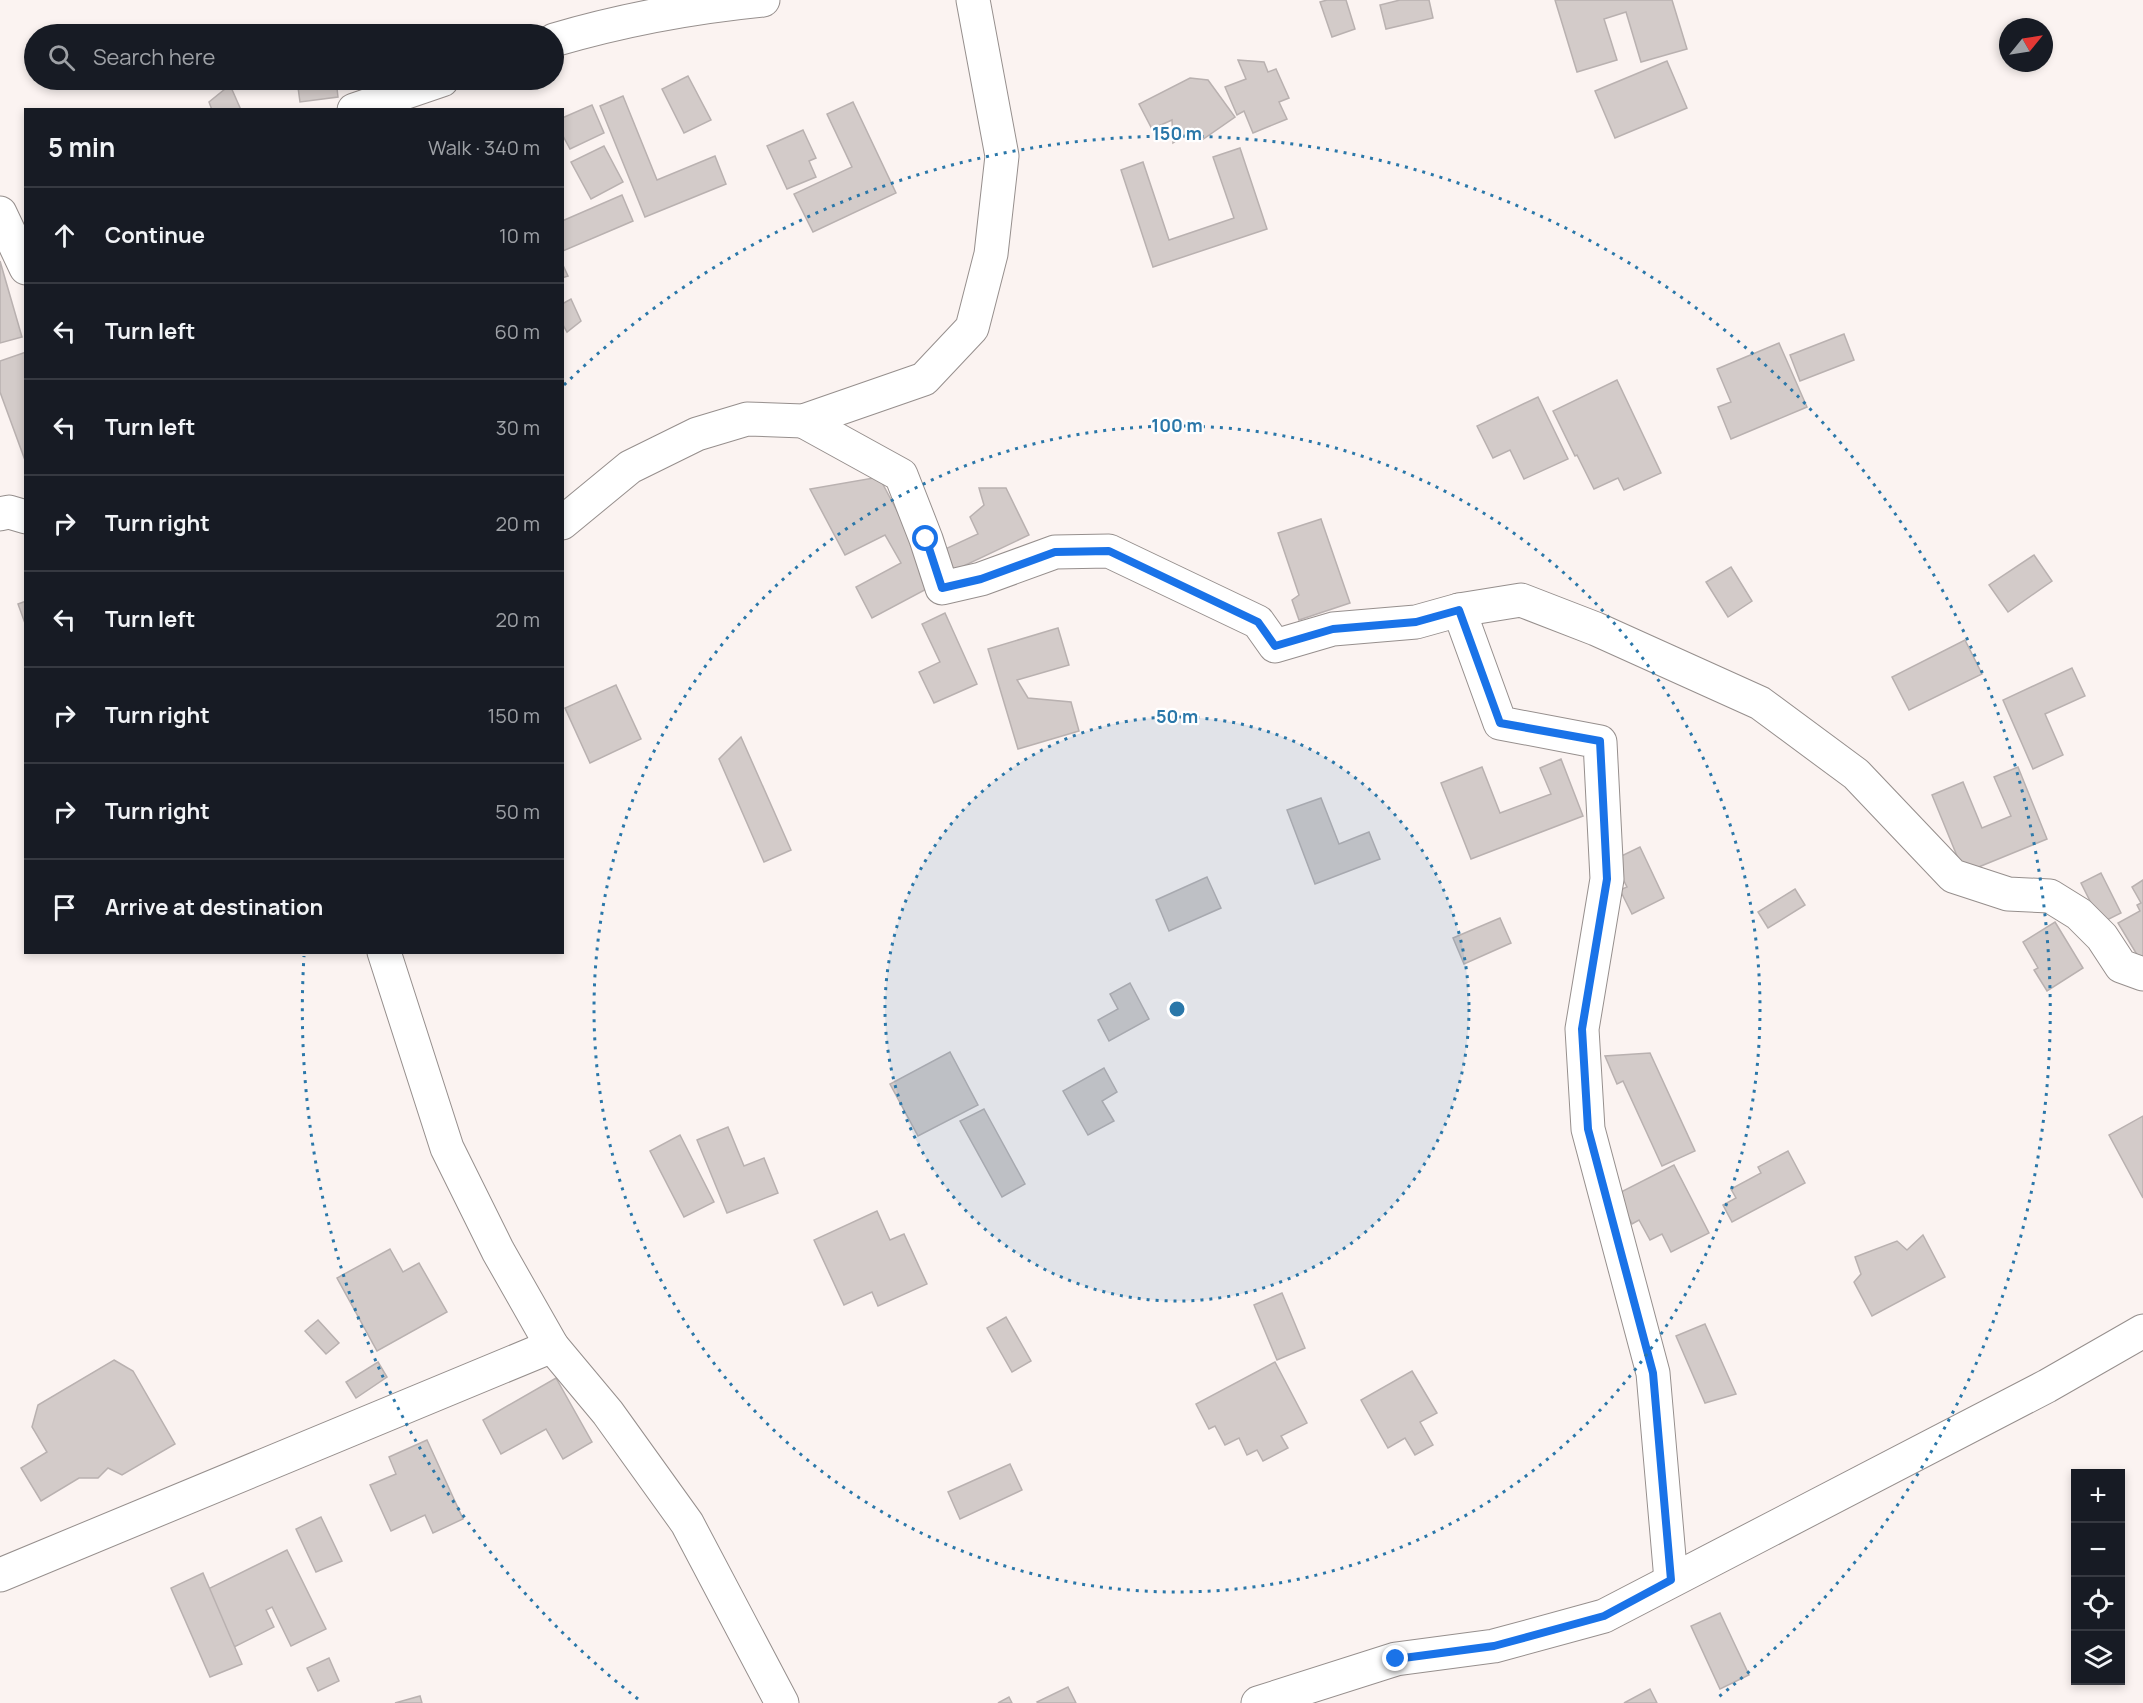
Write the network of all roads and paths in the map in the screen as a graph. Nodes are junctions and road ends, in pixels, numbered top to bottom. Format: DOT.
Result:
graph roads {
  1 [pos="763,0"];
  2 [pos="973,0"];
  3 [pos="564,37"];
  4 [pos="413,90"];
  5 [pos="360,108"];
  6 [pos="12,222"];
  7 [pos="24,261"];
  8 [pos="803,420"];
  9 [pos="0,514"];
  10 [pos="24,516"];
  11 [pos="564,521"];
  12 [pos="1459,610"];
  13 [pos="385,954"];
  14 [pos="2143,974"];
  15 [pos="2143,1331"];
  16 [pos="552,1346"];
  17 [pos="0,1575"];
  18 [pos="1671,1580"];
  19 [pos="782,1703"];
  20 [pos="1258,1703"];
  1 -- 3 [label="street"];
  2 -- 8 [label="street"];
  4 -- 5 [label="street"];
  6 -- 7 [label="street"];
  8 -- 11 [label="street"];
  8 -- 12 [label="street"];
  9 -- 10 [label="street"];
  12 -- 14 [label="street"];
  12 -- 18 [label="street"];
  13 -- 16 [label="street"];
  15 -- 18 [label="street"];
  16 -- 17 [label="street"];
  16 -- 19 [label="street"];
  18 -- 20 [label="street"];
}
